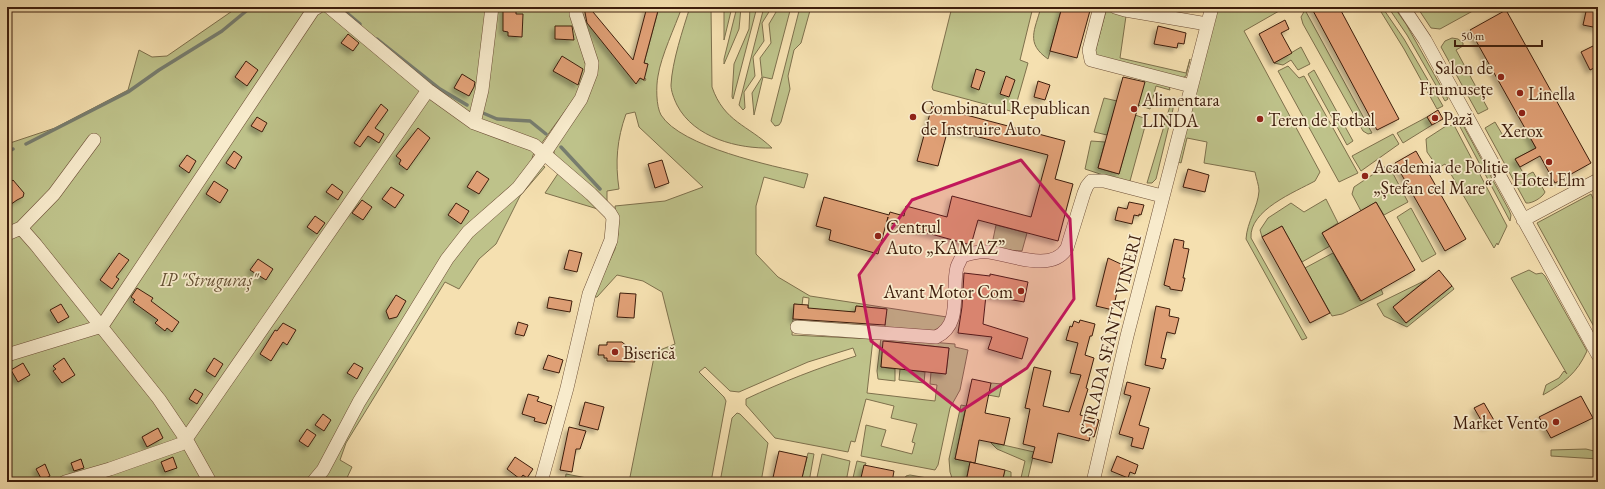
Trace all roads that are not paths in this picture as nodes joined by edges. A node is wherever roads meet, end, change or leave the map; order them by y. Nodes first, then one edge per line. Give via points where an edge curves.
1 (318, 7) edge
2 (329, 7) edge
3 (492, 7) edge
4 (576, 7) edge
5 (1100, 7) edge
6 (1115, 7) edge
7 (1212, 7) edge
8 (1403, 7) edge
9 (1207, 24) junction
10 (1191, 86) junction
11 (428, 90) junction
12 (474, 123) junction
13 (94, 140) dead end
14 (544, 154) junction
15 (1598, 180) edge
16 (1162, 196) junction
17 (1523, 220) junction
18 (20, 228) junction
19 (7, 234) edge
20 (102, 326) junction
21 (797, 327) dead end
22 (7, 355) edge
23 (1598, 355) edge
24 (186, 439) junction
25 (65, 482) edge
26 (210, 482) edge
27 (313, 482) edge
28 (541, 482) edge
29 (1094, 482) edge

1 - 20 street via 300,30
2 - 11 street
3 - 12 street via 482,90
4 - 14 street via 592,63 591,73 581,99
5 - 10 street via 1089,50 1091,60
6 - 9 street
7 - 9 street, STRADA SFÂNTA VINERI
8 - 17 street via 1425,40
9 - 10 street, STRADA SFÂNTA VINERI
10 - 16 street, STRADA SFÂNTA VINERI
11 - 12 street
11 - 24 street
12 - 14 street via 534,144
13 - 18 street via 54,194
14 - 27 street via 518,188 468,232 447,259 350,417 323,470
14 - 28 street via 610,213 613,218 613,232 589,294
15 - 17 street
16 - 21 street via 1104,181 1092,181 1084,193 1067,248 1062,256 1038,261 988,252 973,252 962,256 957,267 952,318 944,333 936,337
16 - 29 street, STRADA SFÂNTA VINERI
17 - 23 street
18 - 19 street
18 - 20 street
20 - 22 street
20 - 24 street via 159,399
24 - 25 street via 180,444 153,454
24 - 26 street

